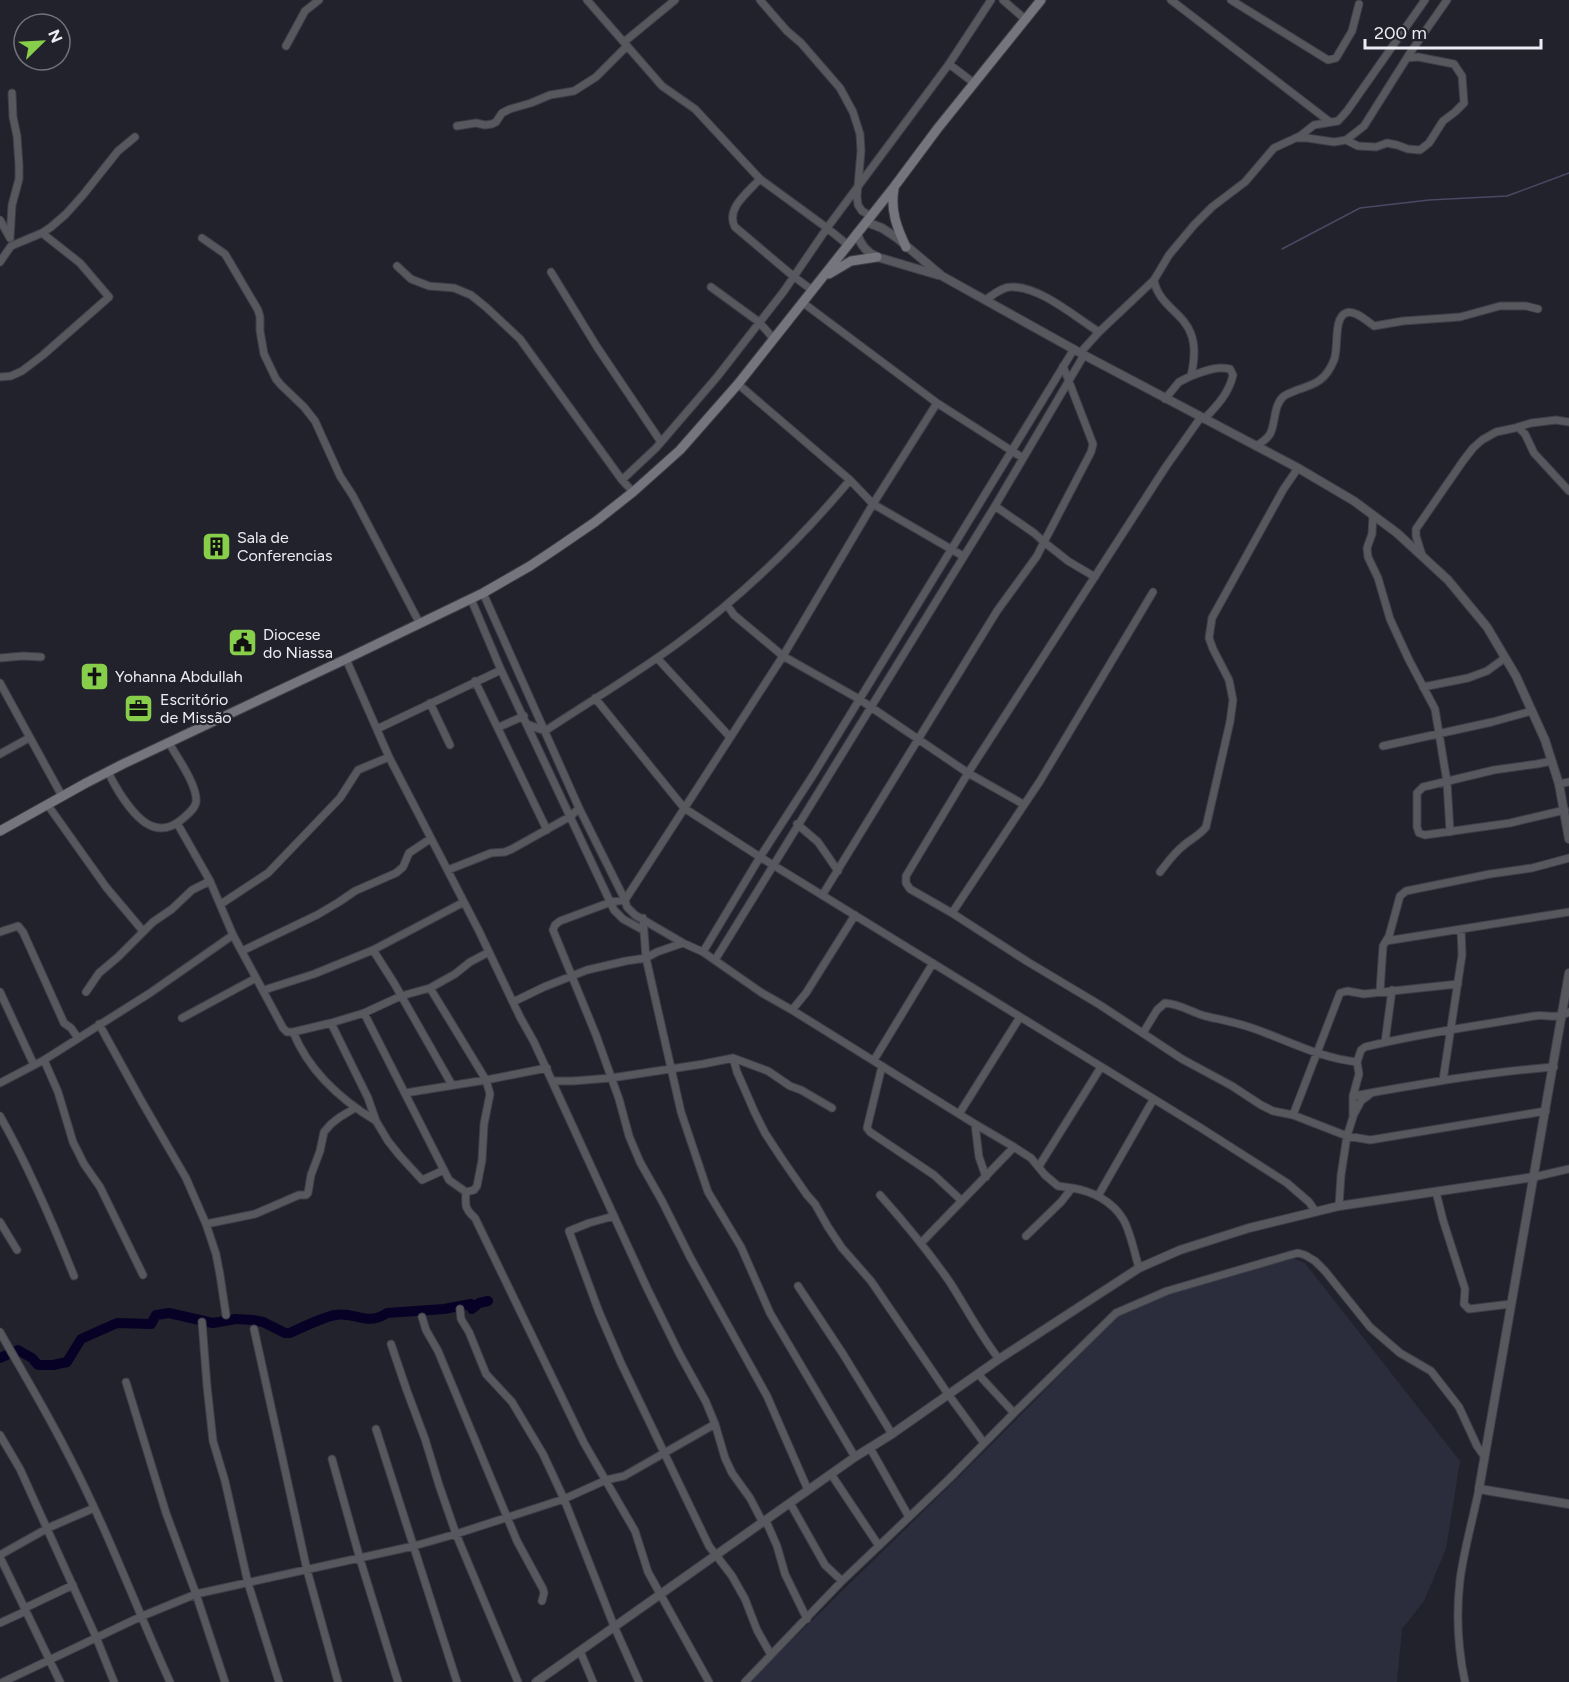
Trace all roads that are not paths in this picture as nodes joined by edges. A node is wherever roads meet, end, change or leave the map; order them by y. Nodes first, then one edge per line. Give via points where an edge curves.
1 (319, 0) edge
2 (587, 0) edge
3 (675, 0) edge
4 (760, 0) edge
5 (991, 0) edge
6 (1004, 0) edge
7 (1041, 0) edge
8 (1171, 0) edge
9 (1231, 0) edge
10 (1425, 0) edge
11 (1447, 0) edge
12 (666, 3) edge
13 (1359, 4) dead end
14 (1026, 20) junction
15 (625, 44) junction
16 (286, 46) dead end
17 (1407, 58) junction
18 (949, 64) junction
19 (974, 83) junction
20 (12, 93) dead end
21 (1330, 122) junction
22 (457, 126) dead end
23 (135, 136) dead end
24 (1295, 138) junction
25 (1346, 140) junction
26 (759, 179) junction
27 (858, 187) junction
28 (894, 187) junction
29 (868, 219) junction
30 (0, 220) edge
31 (827, 228) junction
32 (42, 233) junction
33 (857, 233) junction
34 (10, 238) junction
35 (202, 238) dead end
36 (848, 245) junction
37 (11, 246) junction
38 (906, 247) junction
39 (877, 257) junction
40 (0, 262) edge
41 (397, 266) dead end
42 (551, 272) dead end
43 (793, 276) junction
44 (942, 276) junction
45 (1154, 280) junction
46 (711, 287) dead end
47 (815, 287) junction
48 (986, 300) junction
49 (802, 302) junction
50 (1538, 309) dead end
51 (759, 322) junction
52 (1099, 332) junction
53 (773, 338) junction
54 (1079, 353) junction
55 (1064, 366) junction
56 (1191, 376) junction
57 (0, 377) edge
58 (1069, 380) junction
59 (738, 384) junction
60 (1165, 399) junction
61 (937, 403) junction
62 (1202, 418) junction
63 (1569, 422) edge
64 (1518, 428) junction
65 (661, 442) junction
66 (1256, 446) junction
67 (1011, 451) junction
68 (1023, 458) junction
69 (1298, 468) junction
70 (622, 480) junction
71 (850, 480) junction
72 (1569, 491) edge
73 (633, 492) junction
74 (873, 504) junction
75 (995, 506) junction
76 (1373, 515) junction
77 (1044, 542) junction
78 (951, 548) junction
79 (1422, 555) junction
80 (963, 556) junction
81 (1095, 577) junction
82 (1153, 592) dead end
83 (483, 593) junction
84 (471, 599) junction
85 (727, 605) junction
86 (420, 624) junction
87 (783, 656) junction
88 (41, 657) dead end
89 (0, 658) edge
90 (657, 658) junction
91 (1505, 658) junction
92 (346, 660) junction
93 (501, 670) junction
94 (476, 681) junction
95 (0, 683) edge
96 (1423, 687) junction
97 (595, 699) junction
98 (859, 699) junction
99 (430, 703) junction
100 (870, 706) junction
101 (1532, 711) junction
102 (524, 716) junction
103 (527, 724) junction
104 (499, 727) junction
105 (377, 729) junction
106 (545, 730) junction
107 (1440, 734) junction
108 (730, 737) junction
109 (29, 738) junction
110 (918, 740) junction
111 (170, 742) junction
112 (450, 745) dead end
113 (1383, 746) dead end
114 (0, 754) edge
115 (389, 757) junction
116 (1552, 760) junction
117 (108, 771) junction
118 (815, 772) junction
119 (968, 773) junction
120 (826, 777) junction
121 (1447, 782) junction
122 (1569, 782) edge
123 (1559, 784) junction
124 (62, 796) junction
125 (47, 804) junction
126 (1023, 804) junction
127 (579, 808) junction
128 (684, 808) junction
129 (1565, 810) junction
130 (571, 816) junction
131 (177, 823) junction
132 (797, 824) junction
133 (0, 830) edge
134 (547, 830) junction
135 (1450, 832) junction
136 (430, 839) junction
137 (1569, 839) edge
138 (760, 857) junction
139 (1569, 858) edge
140 (773, 864) junction
141 (448, 870) junction
142 (838, 871) junction
143 (1160, 872) dead end
144 (210, 881) junction
145 (823, 894) junction
146 (625, 900) junction
147 (464, 902) junction
148 (611, 902) junction
149 (221, 904) junction
150 (1569, 912) edge
151 (952, 913) junction
152 (855, 915) junction
153 (643, 918) junction
154 (1461, 929) junction
155 (643, 930) junction
156 (143, 931) junction
157 (0, 932) edge
158 (233, 935) junction
159 (1386, 941) junction
160 (684, 943) junction
161 (373, 950) junction
162 (242, 951) junction
163 (489, 952) junction
164 (703, 952) junction
165 (646, 958) junction
166 (715, 960) junction
167 (933, 963) junction
168 (1569, 973) edge
169 (573, 976) junction
170 (256, 978) junction
171 (1458, 984) junction
172 (430, 988) junction
173 (264, 990) junction
174 (1392, 990) junction
175 (1380, 991) junction
176 (0, 992) edge
177 (86, 992) dead end
178 (401, 996) junction
179 (513, 1002) junction
180 (792, 1010) junction
181 (364, 1013) junction
182 (1565, 1014) edge
183 (1020, 1017) junction
184 (182, 1018) dead end
185 (331, 1023) junction
186 (99, 1024) junction
187 (1450, 1030) junction
188 (292, 1032) junction
189 (1143, 1033) junction
190 (78, 1038) junction
191 (1385, 1042) junction
192 (1318, 1054) junction
193 (733, 1058) junction
194 (44, 1060) junction
195 (874, 1060) junction
196 (1357, 1062) junction
197 (34, 1065) junction
198 (882, 1066) junction
199 (1101, 1067) junction
200 (1554, 1067) junction
201 (547, 1068) junction
202 (671, 1068) junction
203 (611, 1078) junction
204 (486, 1080) junction
205 (1443, 1080) junction
206 (552, 1081) junction
207 (0, 1083) edge
208 (452, 1085) junction
209 (405, 1093) junction
210 (1371, 1093) junction
211 (1353, 1096) junction
212 (1153, 1100) junction
213 (355, 1108) junction
214 (832, 1108) dead end
215 (1546, 1110) junction
216 (959, 1114) junction
217 (1293, 1115) junction
218 (0, 1116) edge
219 (1353, 1117) junction
220 (376, 1121) junction
221 (975, 1124) junction
222 (1347, 1136) junction
223 (1014, 1147) junction
224 (1039, 1166) junction
225 (1569, 1169) edge
226 (444, 1170) junction
227 (986, 1177) junction
228 (1534, 1177) junction
229 (1072, 1188) junction
230 (466, 1192) junction
231 (1436, 1192) junction
232 (880, 1195) dead end
233 (1098, 1196) junction
234 (962, 1201) junction
235 (1339, 1206) junction
236 (1316, 1212) junction
237 (614, 1216) junction
238 (0, 1222) edge
239 (206, 1224) junction
240 (1026, 1236) dead end
241 (921, 1243) junction
242 (17, 1250) dead end
243 (1139, 1268) junction
244 (143, 1275) dead end
245 (75, 1276) dead end
246 (798, 1286) dead end
247 (1511, 1304) junction
248 (460, 1309) dead end
249 (226, 1315) dead end
250 (422, 1317) dead end
251 (202, 1322) dead end
252 (254, 1329) dead end
253 (0, 1332) edge
254 (391, 1344) dead end
255 (999, 1359) junction
256 (978, 1374) junction
257 (126, 1382) dead end
258 (948, 1394) junction
259 (1014, 1413) junction
260 (715, 1424) junction
261 (376, 1429) dead end
262 (892, 1434) junction
263 (0, 1435) edge
264 (984, 1443) junction
265 (870, 1448) junction
266 (665, 1453) junction
267 (1484, 1456) junction
268 (855, 1457) junction
269 (332, 1459) dead end
270 (831, 1474) junction
271 (606, 1480) junction
272 (1479, 1488) junction
273 (808, 1490) junction
274 (564, 1499) junction
275 (790, 1503) junction
276 (1569, 1504) edge
277 (94, 1508) junction
278 (506, 1517) junction
279 (909, 1517) junction
280 (764, 1522) junction
281 (48, 1528) junction
282 (456, 1534) junction
283 (414, 1546) junction
284 (879, 1546) junction
285 (0, 1556) edge
286 (716, 1556) junction
287 (360, 1559) junction
288 (307, 1570) junction
289 (842, 1581) junction
290 (248, 1583) junction
291 (73, 1585) junction
292 (196, 1594) junction
293 (661, 1594) junction
294 (542, 1601) dead end
295 (25, 1609) junction
296 (140, 1617) junction
297 (807, 1619) junction
298 (0, 1623) edge
299 (614, 1626) junction
300 (96, 1638) junction
301 (580, 1651) junction
302 (771, 1655) junction
303 (50, 1661) junction
304 (3, 1682) edge
305 (60, 1682) edge
306 (114, 1682) edge
307 (170, 1682) edge
308 (225, 1682) edge
309 (279, 1682) edge
310 (338, 1682) edge
311 (398, 1682) edge
312 (457, 1682) edge
313 (518, 1682) edge
314 (536, 1682) edge
315 (592, 1682) edge
316 (639, 1682) edge
317 (709, 1682) edge
318 (745, 1682) edge
319 (1466, 1682) edge

1 - 16 street via 305,11
2 - 15 street
3 - 12 street
4 - 27 street via 835,81 849,104 860,134
5 - 18 street
6 - 14 street
7 - 14 main road
8 - 21 street
9 - 13 street via 1328,60 1336,58 1352,31
10 - 21 street via 1347,111 1338,121
11 - 17 street
12 - 15 street
14 - 19 main road
15 - 22 street via 596,77 574,92 550,95 510,109 492,124
15 - 26 street via 662,86 695,109
17 - 25 street via 1364,126
17 - 25 street via 1454,64 1462,76 1464,103 1443,121 1420,150 1387,143 1358,146
18 - 19 street
18 - 27 street
19 - 28 main road
20 - 34 street via 19,179
21 - 24 street via 1314,125
23 - 32 street via 66,214
24 - 25 street
24 - 45 street via 1274,148 1245,182 1194,225
26 - 31 street
26 - 43 street via 733,210 732,221
27 - 29 street via 858,205
27 - 31 street
28 - 29 main road
28 - 38 main road via 893,209
29 - 33 main road
29 - 38 street
30 - 34 street
31 - 36 street
31 - 43 street
32 - 37 street
32 - 57 street via 80,263 109,297 22,371
33 - 36 main road
33 - 39 street via 869,254
34 - 37 street
35 - 86 street via 225,254 258,310 264,354 276,379 315,421 340,476
36 - 47 main road
37 - 40 street
38 - 44 street
39 - 44 street
39 - 47 main road via 851,261
41 - 70 street via 411,279 471,295 520,339
42 - 65 street
43 - 47 street
43 - 51 street
44 - 48 street
45 - 52 street
45 - 56 street via 1156,290 1192,334
46 - 51 street
47 - 49 main road
48 - 52 street via 1009,287 1025,290 1041,295
48 - 54 street
49 - 53 main road
49 - 61 street
50 - 66 street via 1500,306 1460,316 1374,326 1346,312 1338,322 1336,357 1330,370 1318,383 1284,396 1271,432
51 - 53 street
51 - 65 street
52 - 54 street
53 - 59 main road
54 - 55 street
54 - 58 street
54 - 60 street
55 - 58 street
55 - 67 street
56 - 60 street via 1179,382
56 - 62 street via 1220,367 1230,369 1233,375 1225,395
58 - 68 street
58 - 77 street via 1093,444
59 - 71 street
59 - 73 main road via 680,450
60 - 62 street
61 - 67 street
61 - 74 street
62 - 66 street
62 - 81 street
63 - 64 street via 1556,420
64 - 72 street via 1534,453
64 - 79 street via 1496,432 1482,440 1462,461 1416,529
65 - 70 street
66 - 69 street
67 - 68 street
67 - 78 street
68 - 75 street
69 - 76 street
69 - 143 street via 1212,618 1209,638 1232,691 1230,722 1206,827 1171,857
70 - 73 street
71 - 74 street
71 - 85 street via 813,524
73 - 83 main road via 557,549
74 - 78 street
74 - 87 street
75 - 77 street
75 - 80 street
76 - 79 street
76 - 96 street via 1366,548 1368,557 1390,619
77 - 81 street
77 - 110 street
78 - 80 street
78 - 98 street
79 - 91 street via 1487,627
80 - 100 street
81 - 119 street
82 - 126 street
83 - 84 main road
83 - 106 street
84 - 86 main road
84 - 93 street
85 - 87 street
85 - 90 street
86 - 92 main road
87 - 98 street
87 - 108 street
88 - 89 street
90 - 97 street
90 - 108 street
91 - 96 street via 1468,678
91 - 101 street
92 - 105 street
92 - 111 main road
93 - 94 street
93 - 102 street
94 - 99 street
94 - 104 street
95 - 109 street
96 - 107 street via 1435,710
97 - 106 street
97 - 128 street
98 - 100 street
98 - 118 street
99 - 105 street
99 - 112 street
100 - 110 street
100 - 120 street
101 - 107 street
101 - 116 street
102 - 103 street
102 - 104 street
103 - 106 street
103 - 130 street
104 - 134 street
105 - 115 street
106 - 127 street
107 - 113 street
107 - 121 street
108 - 128 street
109 - 114 street
109 - 124 street
110 - 119 street
110 - 142 street
111 - 117 main road
111 - 131 street via 196,804
115 - 136 street
115 - 149 street via 358,770 340,798 268,873
116 - 121 street
116 - 123 street
117 - 124 main road
117 - 131 street via 132,811 144,822 165,828
118 - 120 street
118 - 138 street
119 - 126 street
119 - 151 street via 906,876 910,888
120 - 132 street
121 - 135 street
121 - 135 street via 1419,790 1417,827 1425,836
122 - 123 street
123 - 129 street
124 - 125 main road
125 - 133 main road
125 - 156 street
126 - 151 street
127 - 130 street
127 - 146 street
128 - 138 street
128 - 146 street
129 - 135 street
129 - 137 street
130 - 134 street
130 - 148 street
131 - 144 street
132 - 140 street
132 - 142 street via 818,842
134 - 141 street via 505,852 491,853
136 - 141 street
136 - 162 street via 409,853 396,873
138 - 140 street
138 - 164 street
139 - 159 street via 1406,891 1400,896
140 - 145 street
140 - 166 street
141 - 147 street
142 - 145 street
144 - 149 street
144 - 156 street via 192,890
145 - 152 street
146 - 148 street
146 - 153 street via 627,907
147 - 161 street
147 - 163 street
148 - 155 street via 623,919
148 - 169 street via 555,925 553,930
149 - 158 street
150 - 154 street
151 - 189 street
152 - 167 street
152 - 180 street
153 - 155 street
153 - 160 street
154 - 159 street
154 - 171 street
155 - 165 street
156 - 177 street via 99,973
157 - 190 street via 18,926 23,932 64,1023
158 - 162 street
158 - 186 street
159 - 175 street
160 - 164 street
160 - 165 street
161 - 173 street
161 - 178 street
162 - 170 street
163 - 172 street
163 - 179 street
164 - 166 street
165 - 169 street
165 - 202 street
166 - 180 street
167 - 183 street
167 - 195 street
168 - 182 street
169 - 179 street
169 - 203 street
170 - 173 street
170 - 184 street
171 - 174 street
171 - 187 street
172 - 178 street
172 - 204 street
173 - 188 street via 283,1028
174 - 175 street
174 - 191 street
175 - 192 street via 1340,993
176 - 197 street
178 - 181 street
178 - 208 street
179 - 201 street
180 - 195 street
181 - 185 street
181 - 209 street
182 - 187 street
182 - 200 street
183 - 199 street
183 - 216 street
185 - 188 street
185 - 220 street
186 - 190 street
186 - 239 street via 178,1163
187 - 191 street
187 - 205 street
188 - 213 street via 309,1062
189 - 192 street via 1165,1003 1175,1004 1254,1028
189 - 217 street via 1261,1105
190 - 194 street
191 - 196 street via 1365,1047
192 - 196 street
192 - 217 street
193 - 202 street
193 - 214 street via 768,1071
193 - 258 street via 755,1113 777,1150
194 - 197 street
194 - 244 street via 73,1142
195 - 198 street
196 - 211 street via 1359,1074
197 - 207 street
198 - 216 street
198 - 234 street via 867,1128 934,1175
199 - 212 street
199 - 224 street
200 - 205 street
200 - 215 street
201 - 204 street
201 - 206 street
202 - 203 street
202 - 268 street via 708,1192 741,1247 770,1313
203 - 206 street
203 - 273 street via 640,1162 767,1396
204 - 208 street
204 - 230 street via 490,1094 482,1160 477,1186
205 - 210 street
206 - 237 street
208 - 209 street
209 - 226 street
210 - 211 street
210 - 219 street via 1361,1101
211 - 219 street
212 - 233 street
212 - 236 street via 1287,1183
213 - 220 street
213 - 239 street via 324,1132 308,1193 255,1214
215 - 222 street via 1370,1140
215 - 228 street
216 - 221 street
217 - 222 street
218 - 245 street
219 - 222 street
220 - 226 street via 422,1180
221 - 223 street
221 - 227 street
222 - 235 street
223 - 224 street
223 - 227 street
224 - 229 street via 1058,1186
225 - 228 street
226 - 230 street via 449,1180
227 - 234 street
228 - 231 street
228 - 247 street
229 - 233 street
229 - 240 street
230 - 271 street via 466,1210 475,1218 584,1443
231 - 235 street
231 - 247 street via 1465,1289 1464,1304 1468,1309
232 - 241 street
233 - 243 street via 1124,1220
234 - 241 street
235 - 236 street
236 - 243 street via 1249,1227
237 - 260 street
237 - 266 street via 569,1231 621,1363
238 - 242 street
239 - 249 street
241 - 255 street
243 - 255 street
246 - 262 street
247 - 267 street
248 - 274 street via 486,1374 512,1402
250 - 278 street
251 - 290 street via 213,1441
252 - 288 street
253 - 277 street
254 - 282 street
255 - 256 street
256 - 258 street
256 - 259 street
257 - 292 street via 166,1513
258 - 262 street
258 - 264 street
259 - 264 street
259 - 267 street via 1116,1313 1167,1291 1298,1253 1325,1271 1370,1327 1388,1343 1431,1371 1459,1407
260 - 266 street
260 - 280 street via 732,1473
261 - 283 street
262 - 265 street
263 - 281 street
264 - 279 street
265 - 268 street
265 - 279 street
266 - 271 street via 624,1476
266 - 286 street
267 - 272 street
268 - 270 street
269 - 287 street
270 - 273 street
270 - 284 street
271 - 274 street
271 - 293 street via 635,1531 648,1572
272 - 276 street
272 - 319 street via 1460,1580 1458,1633
273 - 275 street
274 - 278 street
274 - 299 street
275 - 280 street
275 - 289 street via 825,1565
277 - 281 street
277 - 296 street
278 - 282 street
278 - 294 street via 543,1589
279 - 284 street
280 - 286 street
280 - 297 street
281 - 285 street
281 - 291 street
282 - 283 street
282 - 313 street
283 - 287 street
283 - 312 street
284 - 289 street
285 - 295 street
286 - 293 street
286 - 302 street via 745,1599
287 - 288 street
287 - 311 street
288 - 290 street
288 - 310 street
289 - 297 street
290 - 292 street
290 - 309 street
291 - 295 street
291 - 300 street
292 - 296 street
292 - 308 street
293 - 299 street
293 - 317 street
295 - 298 street
295 - 303 street
296 - 300 street
296 - 307 street
297 - 302 street
299 - 301 street
299 - 316 street
300 - 303 street
300 - 306 street
301 - 314 street
301 - 315 street
302 - 318 street
303 - 304 street
303 - 305 street

